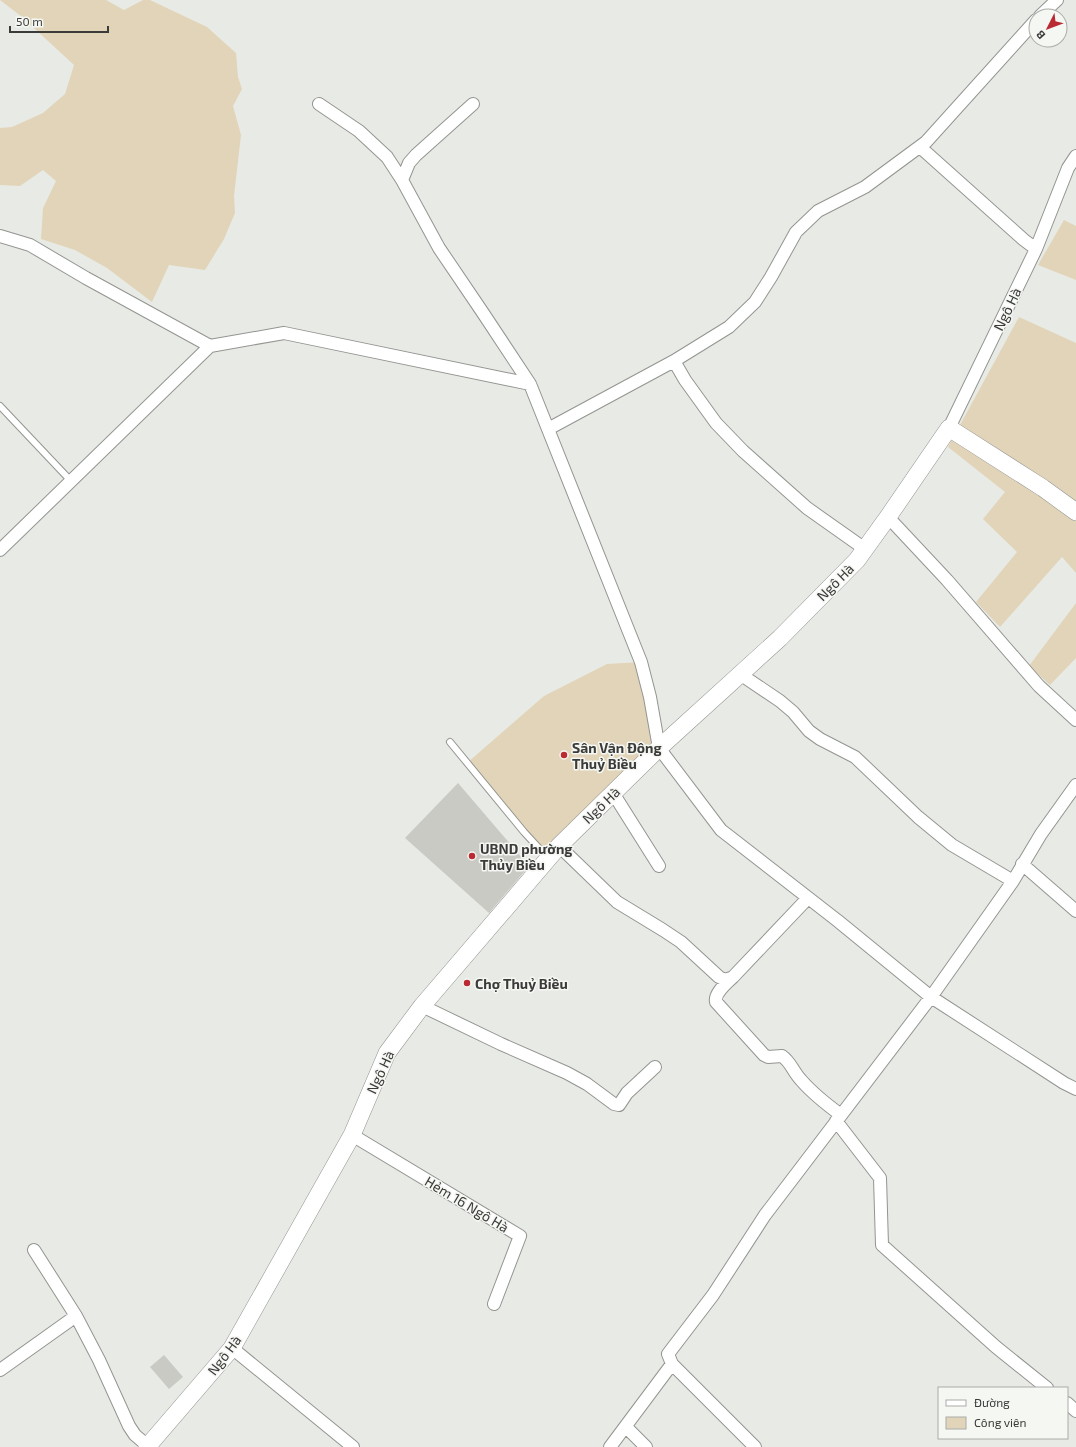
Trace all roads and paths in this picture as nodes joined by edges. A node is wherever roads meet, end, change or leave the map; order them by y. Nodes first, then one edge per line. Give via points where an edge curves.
1 (1057, 0) edge
2 (1048, 8) edge
3 (1028, 29) edge
4 (319, 104) dead end
5 (473, 104) dead end
6 (920, 147) junction
7 (1076, 156) edge
8 (1072, 170) edge
9 (402, 180) junction
10 (0, 236) edge
11 (1036, 249) junction
12 (210, 346) junction
13 (674, 361) junction
14 (530, 384) junction
15 (0, 406) edge
16 (949, 428) junction
17 (548, 429) junction
18 (71, 481) junction
19 (1076, 512) edge
20 (888, 517) junction
21 (865, 549) junction
22 (0, 550) edge
23 (740, 674) junction
24 (1076, 720) edge
25 (450, 742) dead end
26 (659, 748) junction
27 (1076, 785) edge
28 (613, 793) junction
29 (559, 846) junction
30 (548, 859) junction
31 (1022, 864) junction
32 (659, 866) dead end
33 (1013, 881) junction
34 (808, 898) junction
35 (1076, 911) edge
36 (733, 977) junction
37 (931, 997) junction
38 (422, 1006) junction
39 (655, 1067) dead end
40 (1076, 1089) edge
41 (838, 1118) junction
42 (352, 1135) junction
43 (34, 1250) dead end
44 (494, 1304) dead end
45 (76, 1316) junction
46 (232, 1348) junction
47 (672, 1364) junction
48 (0, 1370) edge
49 (1046, 1387) edge
50 (1068, 1404) edge
51 (1076, 1410) edge
52 (626, 1427) junction
53 (147, 1447) edge
54 (353, 1447) edge
55 (610, 1447) edge
56 (646, 1447) edge
57 (755, 1447) edge

1 - 2 street
3 - 6 street
4 - 9 street via 346,121 372,143 387,157
5 - 9 street via 416,155 409,163
6 - 11 street
6 - 13 street via 865,187 818,211 796,232 755,302 729,327
7 - 8 street, Ngô Hà
8 - 11 street, Ngô Hà
9 - 14 street via 439,248
10 - 12 street via 30,245
11 - 16 street, Ngô Hà
12 - 14 street via 284,333
12 - 18 street
13 - 17 street
13 - 21 street via 716,423 743,451 807,508
14 - 17 street
15 - 18 lane
16 - 19 street
16 - 20 street, Ngô Hà
17 - 26 street via 641,662
18 - 22 street
20 - 21 street, Ngô Hà
20 - 24 street via 947,580 1039,686
21 - 23 street, Ngô Hà via 780,638
23 - 26 street, Ngô Hà
23 - 33 street via 780,701 820,739 855,757 918,817 952,845
25 - 30 lane
26 - 28 street, Ngô Hà
26 - 34 street via 721,830
27 - 31 street
28 - 29 street, Ngô Hà
28 - 32 street
29 - 30 street, Ngô Hà
29 - 36 street via 617,902 681,942 719,977 725,980
30 - 38 street, Ngô Hà
31 - 33 street
31 - 35 street
33 - 37 street
34 - 36 street
34 - 37 street
36 - 41 street via 718,994 716,1002 764,1055 782,1056 787,1059 799,1078
37 - 40 street
37 - 41 street
38 - 39 street via 567,1073 614,1104 622,1102
38 - 42 street, Ngô Hà via 387,1053
41 - 47 street via 765,1215 713,1295 668,1354
41 - 49 street via 880,1178 882,1244 996,1347
42 - 44 street, Hẻm 16 Ngô Hà via 520,1236
42 - 46 street, Ngô Hà
43 - 45 street
45 - 48 street
45 - 53 street via 129,1426
46 - 53 street, Ngô Hà
46 - 54 street
47 - 52 street
47 - 57 street
50 - 51 street
52 - 55 street
52 - 56 street

